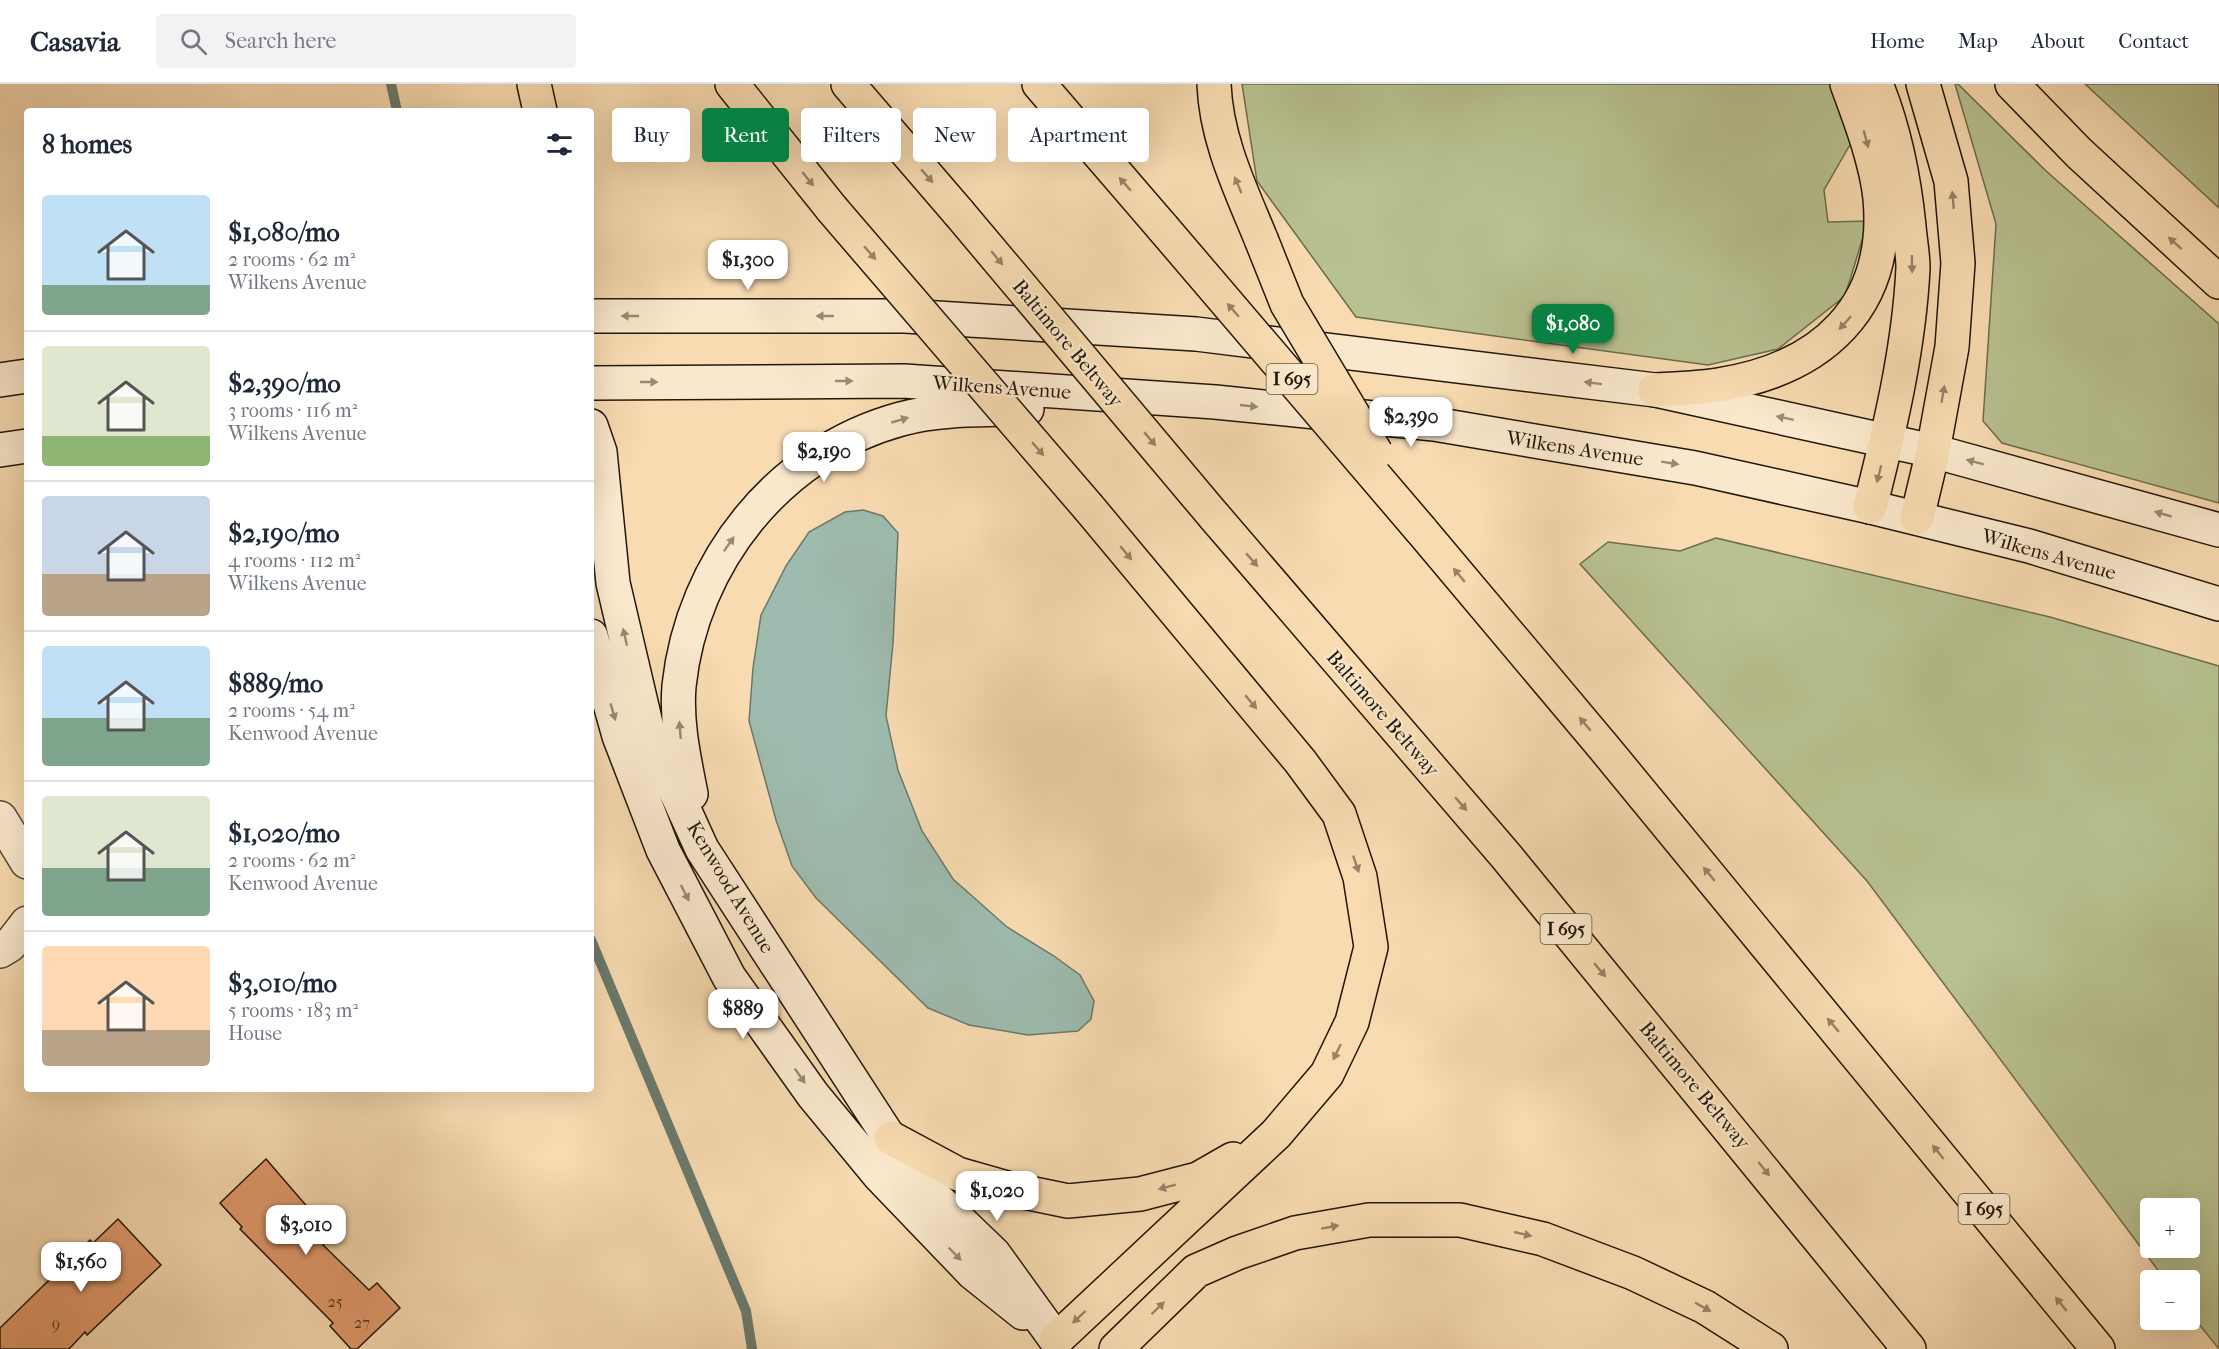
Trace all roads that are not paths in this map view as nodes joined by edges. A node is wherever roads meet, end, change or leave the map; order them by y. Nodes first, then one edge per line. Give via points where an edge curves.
1 (534, 84) edge
2 (732, 84) edge
3 (848, 84) edge
4 (1039, 84) edge
5 (1214, 84) edge
6 (1847, 84) edge
7 (1876, 84) edge
8 (1923, 84) edge
9 (2012, 84) edge
10 (539, 108) edge
11 (2219, 282) edge
12 (594, 316) edge
13 (24, 376) edge
14 (0, 380) edge
15 (594, 383) edge
16 (1654, 390) junction
17 (1215, 402) junction
18 (594, 435) edge
19 (1887, 440) junction
20 (24, 446) edge
21 (0, 450) edge
22 (1933, 451) junction
23 (1870, 507) junction
24 (1917, 518) junction
25 (1421, 530) junction
26 (2219, 530) edge
27 (2219, 604) edge
28 (594, 647) edge
29 (0, 818) edge
30 (702, 849) junction
31 (24, 857) edge
32 (24, 927) edge
33 (0, 951) edge
34 (1276, 1134) junction
35 (891, 1137) junction
36 (1060, 1344) edge
37 (1116, 1349) edge
38 (1771, 1349) edge
39 (1909, 1349) edge
40 (2098, 1349) edge

1 - 10 highway
2 -> 34 highway, bridge via 832,209 1300,761 1339,814 1360,877 1371,947 1352,1022 1327,1074
3 -> 39 highway, Baltimore Beltway / I 695, bridge via 1513,865
25 -> 4 highway, I 695, bridge
25 -> 5 highway, bridge via 1287,304 1228,161 1215,112
6 -> 16 highway via 1864,131 1880,196 1881,234 1867,294 1829,340 1769,372 1719,385
7 -> 19 highway via 1890,117 1905,191 1913,265 1907,337
22 -> 8 highway via 1952,347 1959,263 1951,181
11 -> 9 highway via 2079,153
16 -> 12 main road via 1196,334 904,316
13 - 14 main road
15 -> 17 main road, Wilkens Avenue via 904,381
19 -> 16 main road
17 -> 23 main road, Wilkens Avenue via 1445,426 1695,468
30 -> 17 main road via 679,730 679,686 687,645 703,594 726,548 761,504 804,465 845,440 900,419 935,412
30 -> 18 main road, Kenwood Avenue via 647,728 613,583 600,452
19 - 22 main road
19 -> 23 highway
20 - 21 main road
22 - 24 highway
26 -> 22 main road
23 - 24 main road, Wilkens Avenue
24 - 27 main road, Wilkens Avenue via 2029,546
40 -> 25 highway, I 695 via 1622,768
28 -> 36 main road, Kenwood Avenue via 619,736 663,850 729,977 813,1095 879,1175 973,1273
29 - 31 main road
30 - 35 main road, Kenwood Avenue
32 - 33 main road
34 -> 35 highway via 1198,1179 1140,1194 1068,1201 958,1174
34 -> 36 highway
35 - 36 main road, Kenwood Avenue via 916,1179 994,1254
37 -> 38 highway via 1196,1270 1296,1233 1369,1220 1460,1220 1544,1239 1634,1273 1694,1302

